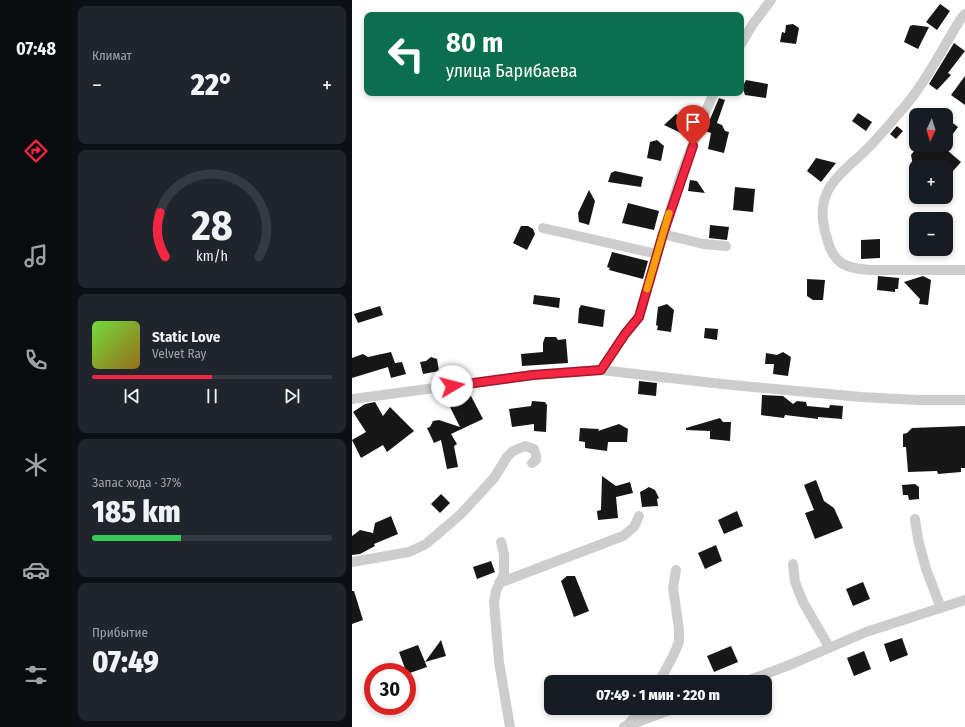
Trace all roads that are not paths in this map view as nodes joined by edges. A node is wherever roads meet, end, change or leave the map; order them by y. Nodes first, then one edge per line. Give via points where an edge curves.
1 (771, 0) edge
2 (965, 14) edge
3 (744, 39) edge
4 (713, 96) edge
5 (542, 228) dead end
6 (663, 234) junction
7 (726, 246) dead end
8 (657, 254) junction
9 (965, 270) edge
10 (601, 370) junction
11 (352, 399) edge
12 (965, 400) edge
13 (532, 463) dead end
14 (639, 516) dead end
15 (915, 519) dead end
16 (501, 542) dead end
17 (352, 562) edge
18 (793, 564) dead end
19 (676, 570) dead end
20 (499, 583) junction
21 (965, 600) edge
22 (941, 608) junction
23 (829, 647) junction
24 (663, 675) edge
25 (763, 675) edge
26 (636, 715) edge
27 (656, 715) edge
28 (626, 726) edge
29 (510, 727) edge

1 - 3 street
2 - 9 street via 921,86 831,187 824,201 824,231 835,259 844,265 869,270
4 - 6 street via 682,175
5 - 8 street
6 - 7 street via 703,244
6 - 8 street
8 - 10 street via 639,317
10 - 11 street via 533,375
10 - 12 street via 861,397
13 - 17 street via 536,460 534,449 529,446 519,447 507,456 494,478 460,514 426,544 408,552
14 - 20 street via 634,527 623,536
15 - 22 street via 926,569
16 - 20 street via 504,574
18 - 23 street via 795,582 803,602
19 - 24 street via 673,588 679,642
20 - 29 street via 494,602 496,638 502,691
21 - 22 street
22 - 23 street
23 - 25 street
26 - 28 street
27 - 28 street

